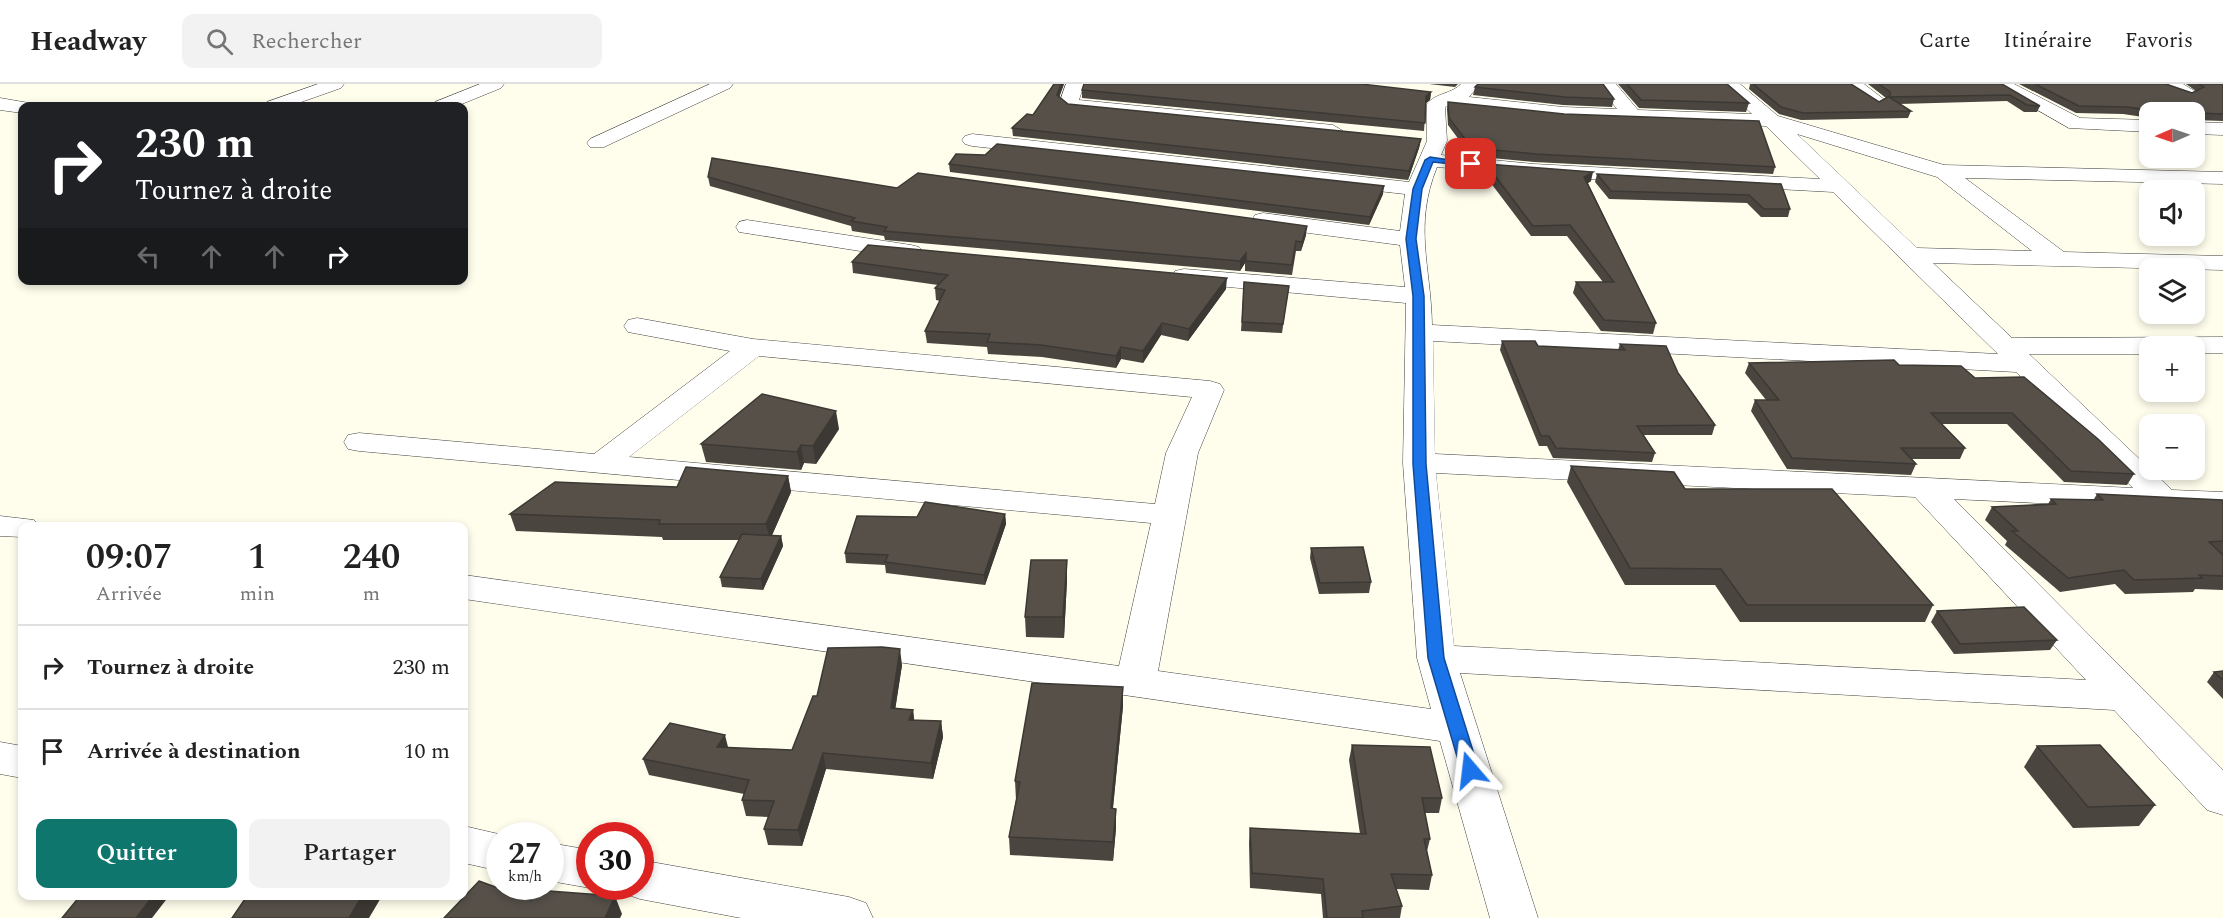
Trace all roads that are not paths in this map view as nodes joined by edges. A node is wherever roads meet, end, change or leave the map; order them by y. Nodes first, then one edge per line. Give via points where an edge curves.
1 (335, 84) edge
2 (495, 84) edge
3 (724, 84) edge
4 (1075, 84) edge
5 (1606, 84) edge
6 (1730, 84) edge
7 (1852, 84) edge
8 (2001, 84) edge
9 (2168, 84) edge
10 (1451, 93) edge
11 (2189, 93) edge
12 (1877, 101) edge
13 (285, 102) edge
14 (452, 102) edge
15 (0, 104) edge
16 (18, 106) edge
17 (1633, 116) junction
18 (1771, 120) junction
19 (2115, 125) junction
20 (2139, 126) edge
21 (2205, 128) edge
22 (2223, 129) edge
23 (1354, 133) edge
24 (2139, 139) edge
25 (972, 140) dead end
26 (597, 143) dead end
27 (1427, 146) junction
28 (2190, 168) edge
29 (1942, 171) junction
30 (1853, 175) junction
31 (2217, 182) edge
32 (1417, 189) junction
33 (1236, 217) edge
34 (747, 227) dead end
35 (1411, 239) junction
36 (936, 254) edge
37 (1910, 255) junction
38 (2058, 259) junction
39 (2223, 263) edge
40 (1160, 273) edge
41 (1419, 296) junction
42 (637, 326) dead end
43 (1419, 332) junction
44 (2223, 345) edge
45 (753, 347) junction
46 (2014, 355) junction
47 (359, 442) dead end
48 (600, 464) junction
49 (1419, 464) junction
50 (1924, 487) junction
51 (2163, 499) junction
52 (2223, 502) edge
53 (1170, 515) junction
54 (0, 526) edge
55 (18, 527) edge
56 (468, 588) edge
57 (1436, 658) junction
58 (1136, 681) junction
59 (2125, 696) junction
60 (1457, 728) junction
61 (0, 758) edge
62 (18, 761) edge
63 (2223, 798) edge
64 (468, 846) edge
65 (486, 849) edge
66 (654, 882) edge
67 (849, 918) edge
68 (1514, 918) edge

1 - 13 street
2 - 14 street
3 - 26 street
4 - 23 street via 1068,104
5 - 17 street
6 - 18 street
7 - 12 street
8 - 19 street via 2076,124
9 - 11 street
10 - 17 street via 1563,113
10 - 27 street via 1436,104
15 - 16 street
17 - 18 street
18 - 29 street
18 - 30 street via 1821,168
19 - 20 street
19 - 24 street
21 - 22 street
25 - 32 street
27 - 30 street via 1534,170
27 - 32 street
28 - 31 street
29 - 30 street
29 - 31 street
29 - 38 street
30 - 37 street
32 - 35 street
33 - 35 street
34 - 36 street
35 - 41 street
37 - 38 street
37 - 46 street
38 - 39 street
40 - 41 street
41 - 43 street
42 - 45 street
43 - 46 street
43 - 49 street
44 - 46 street
45 - 48 street
45 - 53 street via 1210,390 1182,453
46 - 51 street
47 - 48 street
48 - 53 street
49 - 50 street
49 - 57 street
50 - 51 street
50 - 59 street
51 - 52 street
53 - 58 street
54 - 55 street
56 - 58 street
57 - 59 street
57 - 60 street
58 - 60 street
59 - 63 street
60 - 68 street
61 - 62 street
64 - 65 street
66 - 67 street

